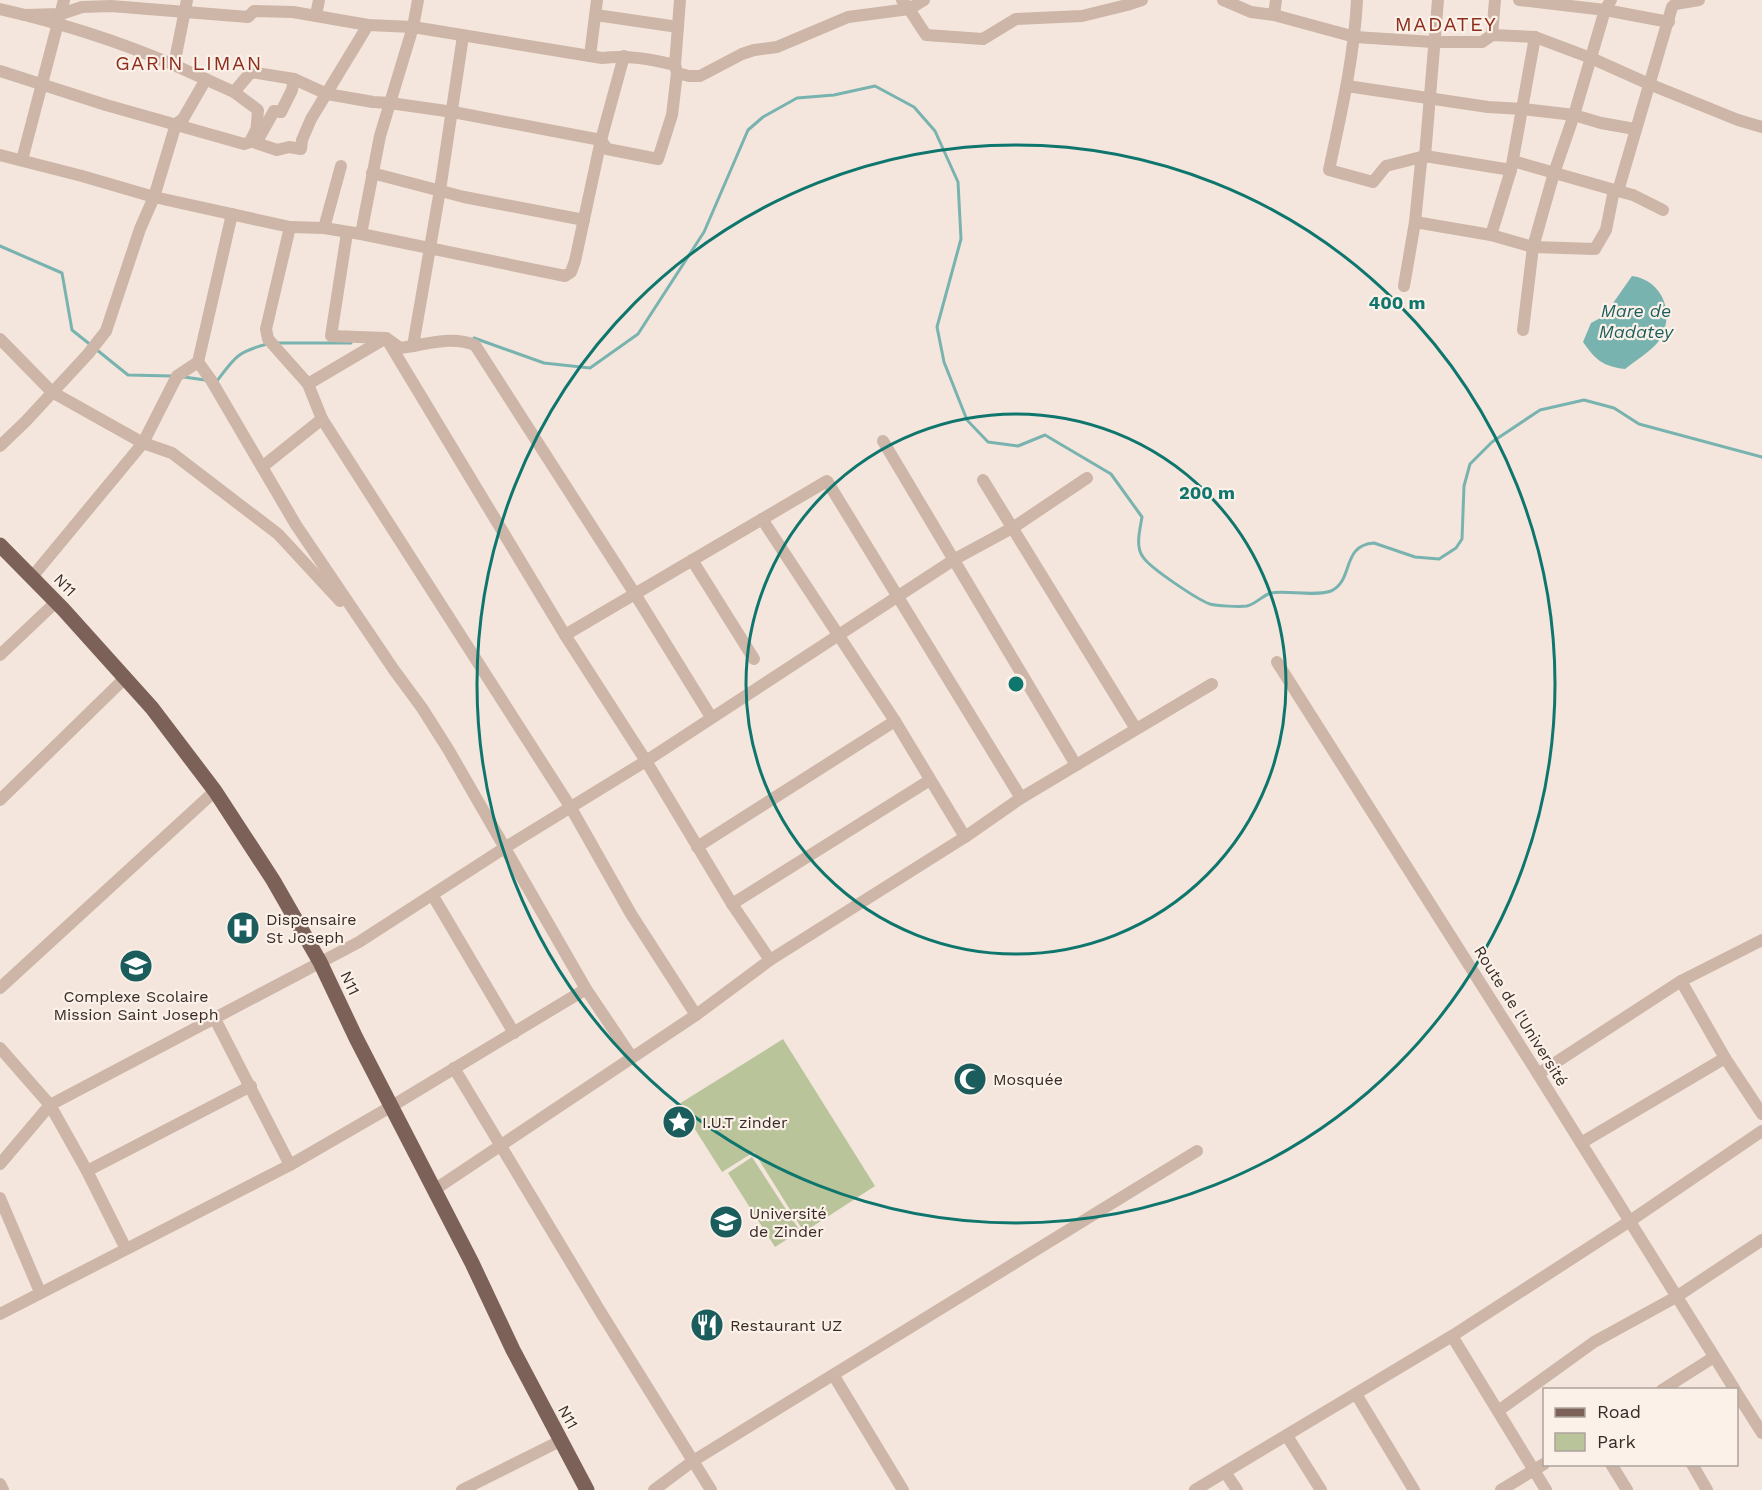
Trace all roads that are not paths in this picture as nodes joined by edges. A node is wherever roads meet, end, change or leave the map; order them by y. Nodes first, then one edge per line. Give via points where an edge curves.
1 (64, 0) edge
2 (187, 0) edge
3 (319, 0) edge
4 (418, 0) edge
5 (597, 0) edge
6 (680, 0) edge
7 (924, 0) edge
8 (1142, 0) edge
9 (1223, 0) edge
10 (1276, 0) edge
11 (1357, 0) edge
12 (1438, 0) edge
13 (1496, 0) edge
14 (1519, 0) edge
15 (1699, 0) edge
16 (1549, 2) edge
17 (906, 5) edge
18 (1608, 5) edge
19 (255, 6) edge
20 (0, 9) edge
21 (186, 13) junction
22 (316, 15) junction
23 (596, 15) junction
24 (1274, 15) junction
25 (60, 18) junction
26 (1669, 22) junction
27 (368, 26) junction
28 (413, 27) junction
29 (678, 27) junction
30 (1492, 35) junction
31 (463, 36) junction
32 (1355, 37) junction
33 (1535, 37) junction
34 (1433, 42) junction
35 (590, 56) junction
36 (624, 56) junction
37 (1591, 58) junction
38 (174, 65) junction
39 (676, 69) junction
40 (0, 71) edge
41 (206, 79) junction
42 (294, 79) junction
43 (42, 83) junction
44 (1648, 84) junction
45 (1347, 86) junction
46 (234, 92) junction
47 (327, 94) junction
48 (1431, 98) junction
49 (390, 103) junction
50 (1523, 109) junction
51 (453, 112) junction
52 (1574, 115) junction
53 (176, 124) junction
54 (1762, 127) edge
55 (256, 129) junction
56 (1635, 129) junction
57 (602, 140) junction
58 (256, 143) junction
59 (0, 154) edge
60 (1425, 156) junction
61 (22, 160) junction
62 (341, 166) dead end
63 (1512, 166) junction
64 (372, 173) junction
65 (1554, 173) junction
66 (440, 190) junction
67 (1616, 191) junction
68 (154, 197) junction
69 (1663, 210) dead end
70 (232, 214) junction
71 (584, 220) junction
72 (1415, 222) junction
73 (290, 227) junction
74 (324, 228) junction
75 (347, 233) junction
76 (361, 234) junction
77 (1491, 235) junction
78 (1533, 247) junction
79 (429, 249) junction
80 (1404, 286) dead end
81 (1523, 330) dead end
82 (386, 338) junction
83 (0, 339) edge
84 (413, 346) junction
85 (198, 362) junction
86 (308, 384) junction
87 (52, 392) junction
88 (322, 419) junction
89 (883, 441) dead end
90 (143, 443) junction
91 (0, 446) edge
92 (262, 467) junction
93 (1087, 478) dead end
94 (983, 480) dead end
95 (762, 519) junction
96 (1014, 527) junction
97 (0, 545) edge
98 (955, 559) junction
99 (692, 560) junction
100 (32, 577) junction
101 (635, 594) junction
102 (898, 596) junction
103 (56, 602) junction
104 (368, 632) junction
105 (565, 635) junction
106 (840, 636) junction
107 (0, 655) edge
108 (754, 659) dead end
109 (1277, 662) dead end
110 (125, 678) junction
111 (1212, 684) dead end
112 (711, 717) junction
113 (895, 720) junction
114 (1136, 729) junction
115 (646, 761) junction
116 (1076, 765) junction
117 (930, 780) junction
118 (215, 791) junction
119 (1021, 798) junction
120 (0, 800) edge
121 (571, 808) junction
122 (965, 837) junction
123 (506, 847) junction
124 (697, 847) junction
125 (433, 897) junction
126 (732, 904) junction
127 (1761, 943) edge
128 (770, 960) junction
129 (320, 962) junction
130 (1681, 981) junction
131 (0, 988) edge
132 (586, 989) junction
133 (696, 1015) junction
134 (215, 1019) junction
135 (514, 1033) junction
136 (0, 1048) edge
137 (631, 1056) junction
138 (1725, 1058) junction
139 (454, 1068) junction
140 (1538, 1074) junction
141 (251, 1086) junction
142 (50, 1105) junction
143 (392, 1106) junction
144 (1762, 1114) edge
145 (1762, 1131) edge
146 (1581, 1143) junction
147 (501, 1146) junction
148 (1197, 1151) dead end
149 (0, 1164) edge
150 (290, 1165) junction
151 (87, 1171) junction
152 (434, 1190) junction
153 (0, 1198) edge
154 (4, 1215) edge
155 (1630, 1221) junction
156 (1762, 1240) edge
157 (126, 1249) junction
158 (40, 1292) junction
159 (1676, 1297) junction
160 (0, 1314) edge
161 (1452, 1336) junction
162 (1714, 1357) junction
163 (834, 1376) junction
164 (1664, 1388) edge
165 (1734, 1388) edge
166 (1738, 1393) edge
167 (1356, 1394) junction
168 (1498, 1411) junction
169 (1758, 1417) edge
170 (1762, 1433) edge
171 (1287, 1436) junction
172 (560, 1441) junction
173 (693, 1461) junction
174 (1612, 1466) edge
175 (1693, 1466) edge
176 (1539, 1467) edge
177 (1225, 1472) junction
178 (0, 1484) edge
179 (3, 1490) edge
180 (462, 1490) edge
181 (587, 1490) edge
182 (654, 1490) edge
183 (711, 1490) edge
184 (903, 1490) edge
185 (1196, 1490) edge
186 (1237, 1490) edge
187 (1321, 1490) edge
188 (1414, 1490) edge
189 (1501, 1490) edge
190 (1546, 1490) edge
191 (1627, 1490) edge
192 (1707, 1490) edge

1 - 25 street
2 - 21 street
3 - 22 street
4 - 28 street
5 - 23 street
6 - 29 street
7 - 17 street
8 - 17 street via 1082,15 1016,19 983,39 927,35
9 - 24 street via 1251,12
10 - 24 street
11 - 32 street
12 - 34 street
13 - 30 street
14 - 16 street
15 - 26 street via 1675,4
16 - 18 street
17 - 39 street via 848,17 777,47 742,54 700,76 689,76
18 - 26 street
18 - 37 street
19 - 21 street via 248,17
19 - 22 street
20 - 25 street
21 - 25 street via 82,7
21 - 38 street
22 - 27 street
23 - 29 street
23 - 35 street
24 - 32 street
25 - 38 street
25 - 43 street
26 - 44 street
27 - 28 street
27 - 47 street
28 - 31 street
28 - 49 street
29 - 39 street
30 - 33 street
30 - 34 street via 1482,42
31 - 35 street
31 - 51 street
32 - 34 street
32 - 45 street
33 - 37 street
33 - 50 street
34 - 48 street
35 - 36 street
36 - 39 street
36 - 57 street
37 - 44 street
37 - 52 street
38 - 41 street
39 - 57 street via 672,115 658,159 606,149
40 - 43 street
41 - 46 street
41 - 53 street via 183,119
42 - 46 street via 251,72
42 - 47 street
42 - 58 street via 281,112 274,111
43 - 53 street
43 - 61 street
44 - 54 street
44 - 56 street
45 - 48 street
45 - 60 street via 1329,170 1373,182 1386,166
46 - 55 street via 258,110
47 - 49 street
47 - 58 street via 301,149 277,150
48 - 50 street
48 - 60 street
49 - 51 street
49 - 64 street
50 - 52 street
50 - 63 street
51 - 57 street
51 - 66 street
52 - 56 street
52 - 65 street
53 - 55 street via 244,144
53 - 68 street
55 - 58 street
56 - 67 street
57 - 71 street
59 - 61 street
60 - 63 street
60 - 72 street via 1421,162
61 - 68 street
62 - 74 street
63 - 65 street
63 - 77 street
64 - 66 street
64 - 76 street
65 - 67 street
65 - 78 street
66 - 71 street
66 - 79 street
67 - 69 street
67 - 78 street via 1606,230 1595,249
68 - 70 street
68 - 87 street via 106,331
70 - 73 street
70 - 85 street
71 - 79 street via 575,261 565,276
72 - 77 street
72 - 80 street
73 - 74 street
73 - 86 street via 266,329 270,343
74 - 75 street
75 - 76 street
75 - 82 street via 331,336
76 - 79 street
77 - 78 street
78 - 81 street
79 - 84 street
82 - 84 street via 400,348
82 - 86 street
82 - 105 street
83 - 87 street
84 - 101 street via 441,340 475,345
85 - 90 street via 177,376
85 - 92 street
86 - 88 street
87 - 90 street
87 - 91 street
88 - 92 street
88 - 121 street
89 - 98 street
90 - 100 street
90 - 104 street via 172,453 278,534
92 - 104 street
93 - 96 street
94 - 96 street
95 - 99 street
95 - 102 street via 827,481
95 - 106 street
96 - 98 street
96 - 114 street
97 - 100 main road, N11
98 - 102 street
98 - 116 street
99 - 101 street
99 - 108 street
100 - 103 main road, N11
101 - 105 street
101 - 112 street
102 - 106 street
102 - 119 street
103 - 107 street
103 - 110 main road, N11
104 - 123 street via 423,708
105 - 115 street
106 - 112 street
106 - 113 street
109 - 140 street, Route de l'Université
110 - 118 main road, N11 via 153,708
110 - 120 street
111 - 114 street
112 - 115 street
113 - 117 street
113 - 124 street
114 - 116 street
115 - 121 street
115 - 124 street
116 - 119 street
117 - 122 street
117 - 126 street
118 - 129 main road, N11
118 - 131 street
119 - 122 street
121 - 123 street
121 - 133 street via 631,914
122 - 128 street
123 - 125 street
123 - 132 street
124 - 126 street
125 - 129 street
125 - 135 street
126 - 128 street
127 - 130 street
128 - 133 street
129 - 134 street
129 - 143 main road, N11
130 - 138 street
130 - 140 street
132 - 135 street
132 - 137 street
133 - 137 street
134 - 141 street
134 - 142 street
135 - 139 street
136 - 142 street
137 - 147 street
138 - 144 street
138 - 146 street
139 - 143 street
139 - 147 street
140 - 146 street, Route de l'Université
141 - 150 street
141 - 151 street
142 - 149 street
142 - 151 street
143 - 150 street
143 - 152 main road, N11
145 - 155 street
146 - 155 street, Route de l'Université
147 - 152 street
147 - 173 street
148 - 163 street
150 - 157 street
151 - 157 street
152 - 172 main road, N11
153 - 154 street
154 - 158 street
155 - 159 street, Route de l'Université
155 - 161 street
156 - 159 street
157 - 158 street
158 - 160 street
159 - 162 street, Route de l'Université
159 - 168 street via 1594,1342
161 - 167 street
161 - 168 street
162 - 164 street
162 - 165 street, Route de l'Université
163 - 173 street
163 - 184 street
166 - 169 street, Route de l'Université
167 - 171 street
167 - 188 street
168 - 176 street
169 - 170 street, Route de l'Université
171 - 177 street
171 - 187 street
172 - 180 street
172 - 181 main road, N11
173 - 182 street
173 - 183 street
174 - 191 street
175 - 192 street
176 - 189 street
176 - 190 street
177 - 185 street
177 - 186 street
178 - 179 street

